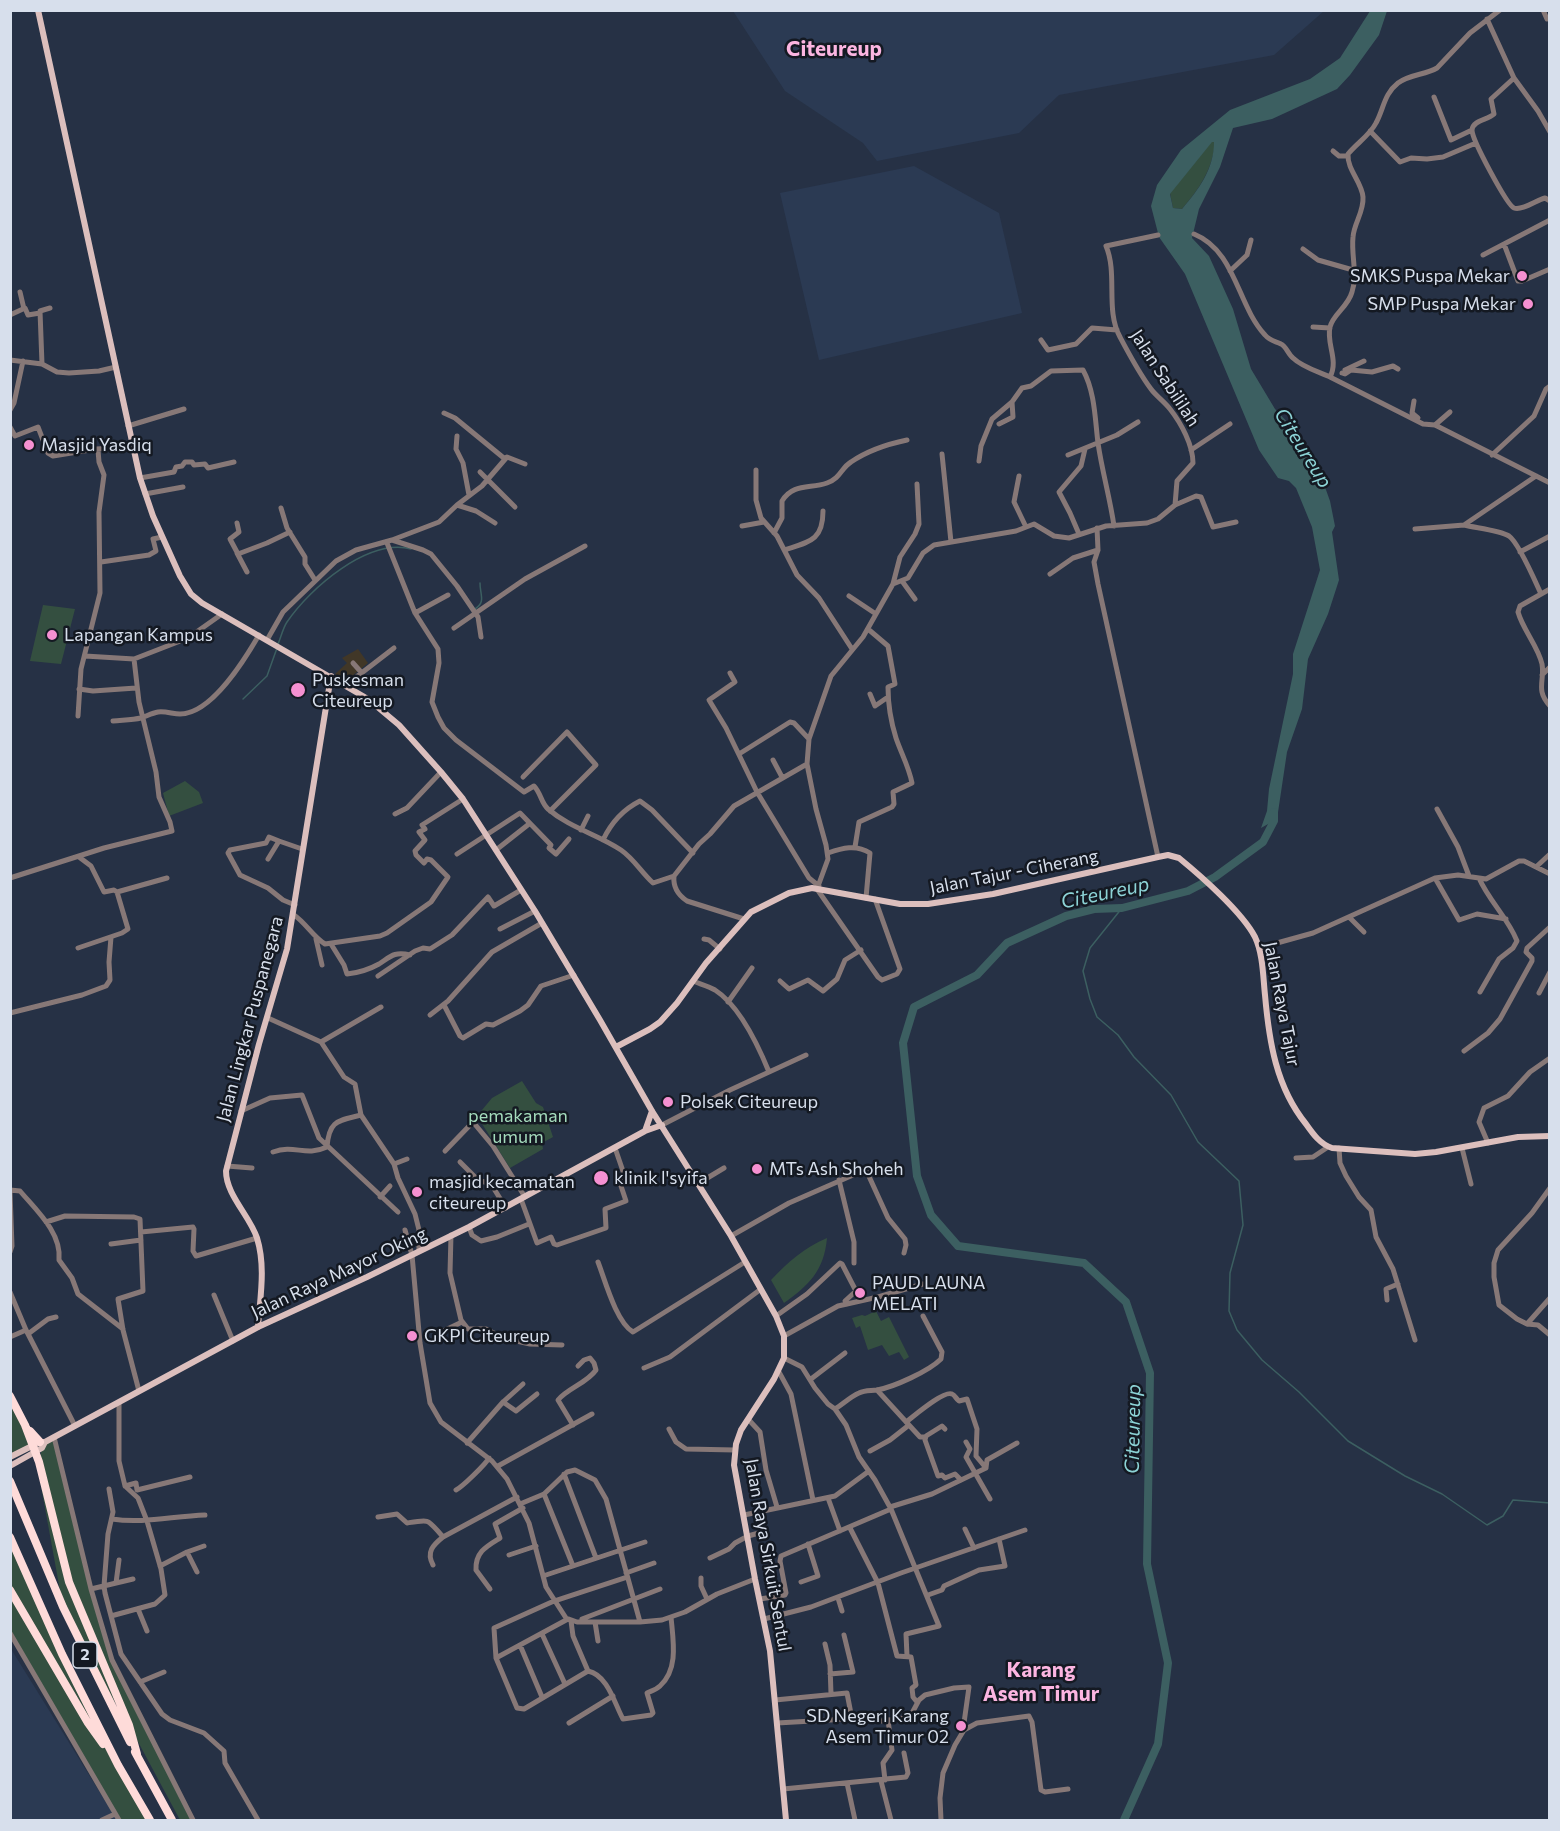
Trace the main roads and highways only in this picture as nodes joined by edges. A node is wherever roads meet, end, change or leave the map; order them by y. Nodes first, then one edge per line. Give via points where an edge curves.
1 (38, 10) edge
2 (331, 676) junction
3 (1217, 892) joint
4 (616, 1047) junction
5 (652, 1111) junction
6 (662, 1125) junction
7 (645, 1131) junction
8 (1550, 1136) edge
9 (258, 1327) junction
10 (10, 1396) edge
11 (39, 1446) junction
12 (10, 1457) edge
13 (10, 1466) edge
14 (11, 1483) edge
15 (10, 1537) edge
16 (10, 1590) edge
17 (136, 1754) junction
18 (118, 1765) junction
19 (150, 1821) edge
20 (172, 1821) edge
21 (786, 1821) edge

1 - 2 main road, Jalan Raya Sirkuit Sentul via 132,447 162,537 191,594
2 - 4 main road, Jalan Raya Sirkuit Sentul via 399,725 463,799
2 - 9 main road, Jalan Lingkar Puspanegara via 294,915 227,1166 227,1183 257,1238 262,1267
3 - 4 main road, Jalan Tajur - Ciherang via 1179,858 1168,855 952,902 913,905 818,888 789,893 744,920 660,1022
3 - 8 main road, Jalan Raya Tajur via 1254,936 1278,1071 1297,1113 1328,1147 1415,1154 1532,1135
4 - 5 main road, Jalan Raya Sirkuit Sentul
5 - 6 main road, Jalan Raya Sirkuit Sentul
5 - 7 main road
6 - 7 main road, Jalan Raya Mayor Oking
6 - 21 main road, Jalan Raya Sirkuit Sentul via 761,1289 784,1336 784,1358 779,1372 738,1439 735,1473 770,1652
7 - 9 main road, Jalan Raya Mayor Oking via 469,1227
9 - 11 main road, Jalan Raya Mayor Oking
10 - 11 highway
11 - 12 main road, Jalan Raya Mayor Oking
11 - 13 main road, Jalan Raya Mayor Oking
11 - 17 highway via 39,1462 69,1582 129,1725
14 - 17 highway, 2 via 63,1607
15 - 18 highway, 2 via 54,1638
16 - 18 highway via 88,1723
17 - 20 highway, 2
18 - 19 highway, 2

